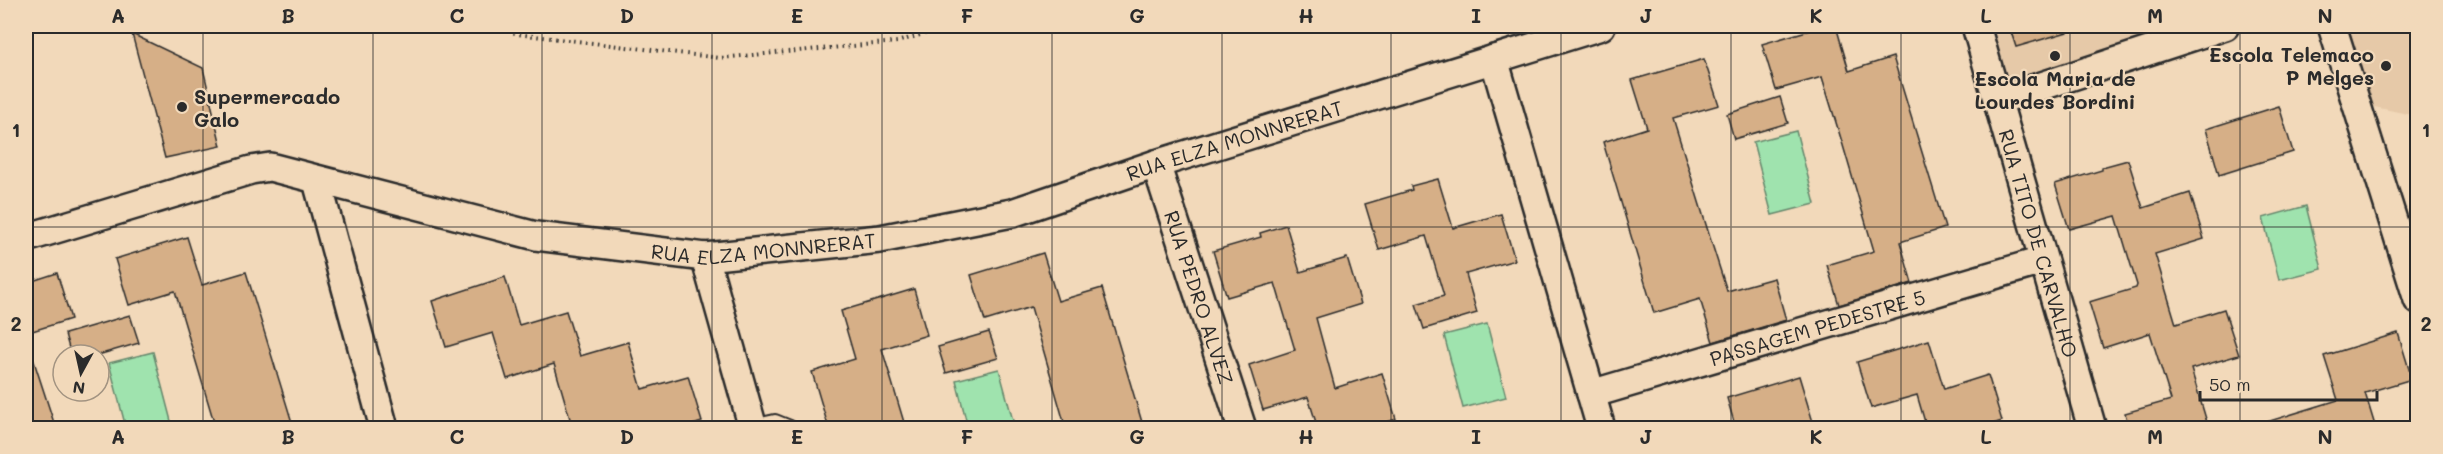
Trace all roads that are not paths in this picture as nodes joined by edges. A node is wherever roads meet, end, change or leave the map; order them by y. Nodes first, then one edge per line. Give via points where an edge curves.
1 (1601, 26) edge
2 (1976, 26) edge
3 (2225, 26) edge
4 (2332, 26) edge
5 (1494, 59) junction
6 (1999, 100) junction
7 (1156, 164) junction
8 (317, 181) junction
9 (26, 238) edge
10 (705, 257) junction
11 (2043, 261) junction
12 (2418, 300) edge
13 (1591, 394) junction
14 (753, 428) edge
15 (384, 429) edge
16 (790, 429) edge
17 (1242, 429) edge
18 (1601, 429) edge
19 (2092, 429) edge

1 - 5 street, RUA ELZA MONNRERAT
2 - 6 street, RUA TITO DE CARVALHO
3 - 6 street
4 - 12 street
5 - 7 street, RUA ELZA MONNRERAT
5 - 13 street
6 - 11 street, RUA TITO DE CARVALHO
7 - 10 street, RUA ELZA MONNRERAT via 1012,213 880,239
7 - 17 street, RUA PEDRO ALVEZ
8 - 9 street, RUA ELZA MONNRERAT via 288,171 251,170
8 - 10 street, RUA ELZA MONNRERAT via 536,236
8 - 15 street
10 - 14 street
11 - 13 street, PASSAGEM PEDESTRE 5
11 - 19 street, RUA TITO DE CARVALHO
13 - 18 street
14 - 16 lane via 776,422

